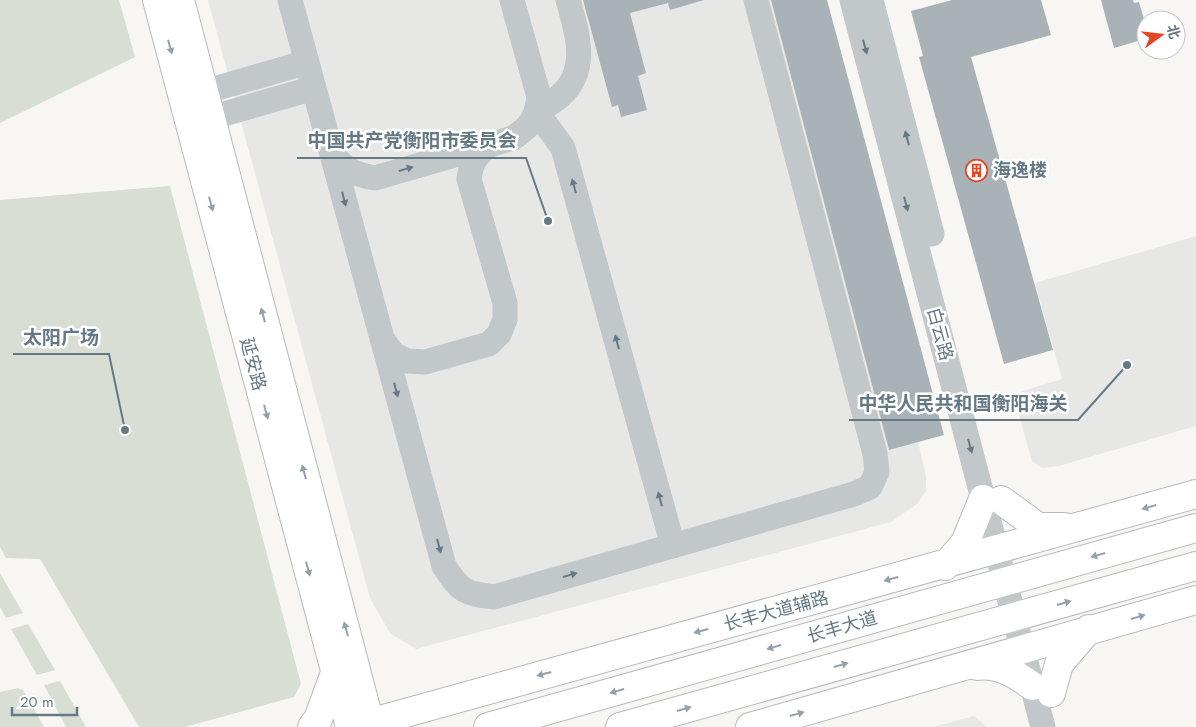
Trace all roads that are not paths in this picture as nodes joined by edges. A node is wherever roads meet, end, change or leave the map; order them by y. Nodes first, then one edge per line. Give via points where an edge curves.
1 (158, 0) edge
2 (180, 0) edge
3 (512, 0) edge
4 (568, 0) edge
5 (756, 0) edge
6 (852, 0) edge
7 (871, 0) edge
8 (291, 2) edge
9 (307, 62) junction
10 (314, 88) junction
11 (200, 107) junction
12 (537, 112) junction
13 (490, 145) junction
14 (332, 154) junction
15 (382, 339) junction
16 (1196, 494) edge
17 (992, 499) junction
18 (1078, 527) junction
19 (1196, 528) edge
20 (673, 546) junction
21 (1005, 547) junction
22 (949, 563) junction
23 (1196, 566) edge
24 (1013, 579) junction
25 (1149, 579) junction
26 (1196, 600) edge
27 (898, 612) junction
28 (1022, 615) junction
29 (1086, 631) junction
30 (1031, 647) junction
31 (956, 669) junction
32 (345, 670) junction
33 (1042, 689) junction
34 (455, 699) junction
35 (362, 726) edge
36 (312, 727) edge
37 (488, 727) edge
38 (620, 727) edge
39 (750, 727) edge
40 (1043, 727) edge
41 (1060, 727) edge

1 -> 11 main road, 延安路
2 - 11 main road, 延安路
3 - 12 street via 539,97
4 - 12 street via 580,57 574,77 561,95
5 - 20 street via 875,454 877,472 870,487 854,494
6 -> 17 street, 白云路
17 -> 7 street, 白云路
8 - 9 street
9 - 10 street
9 - 11 street
10 - 11 street
10 - 14 street
11 - 32 main road, 延安路
12 - 13 street via 528,128 513,138
20 -> 12 street via 563,148
14 -> 13 street via 343,167 375,178
13 - 15 street via 471,164 469,179 504,303 505,319 499,334 489,344 425,362 407,361 394,354
14 -> 15 street
15 -> 20 street via 444,566 456,585 474,595 494,597
16 -> 18 main road, 长丰大道辅路
17 - 18 main road via 1038,527
17 - 21 street, 白云路
17 - 22 main road
18 - 21 main road, 长丰大道辅路
19 -> 24 main road, 长丰大道
21 - 22 main road, 长丰大道辅路
21 - 24 street, 白云路
22 - 27 main road
22 -> 34 main road, 长丰大道辅路
23 - 25 main road, 长丰大道
24 - 27 main road, 长丰大道
24 - 28 street, 白云路
28 -> 25 main road, 长丰大道
25 - 29 main road
29 -> 26 main road
27 -> 37 main road, 长丰大道
28 - 30 street, 白云路
38 -> 28 main road, 长丰大道
29 - 30 main road
29 - 33 main road
30 - 31 main road
30 - 33 street, 白云路
31 - 33 main road via 986,664 1011,671
39 -> 31 main road
32 - 34 main road via 383,700 416,706
32 - 35 main road, 延安路
32 - 36 main road
33 - 40 street, 白云路
33 - 41 street, 白云路
34 - 35 main road, 长丰大道辅路

